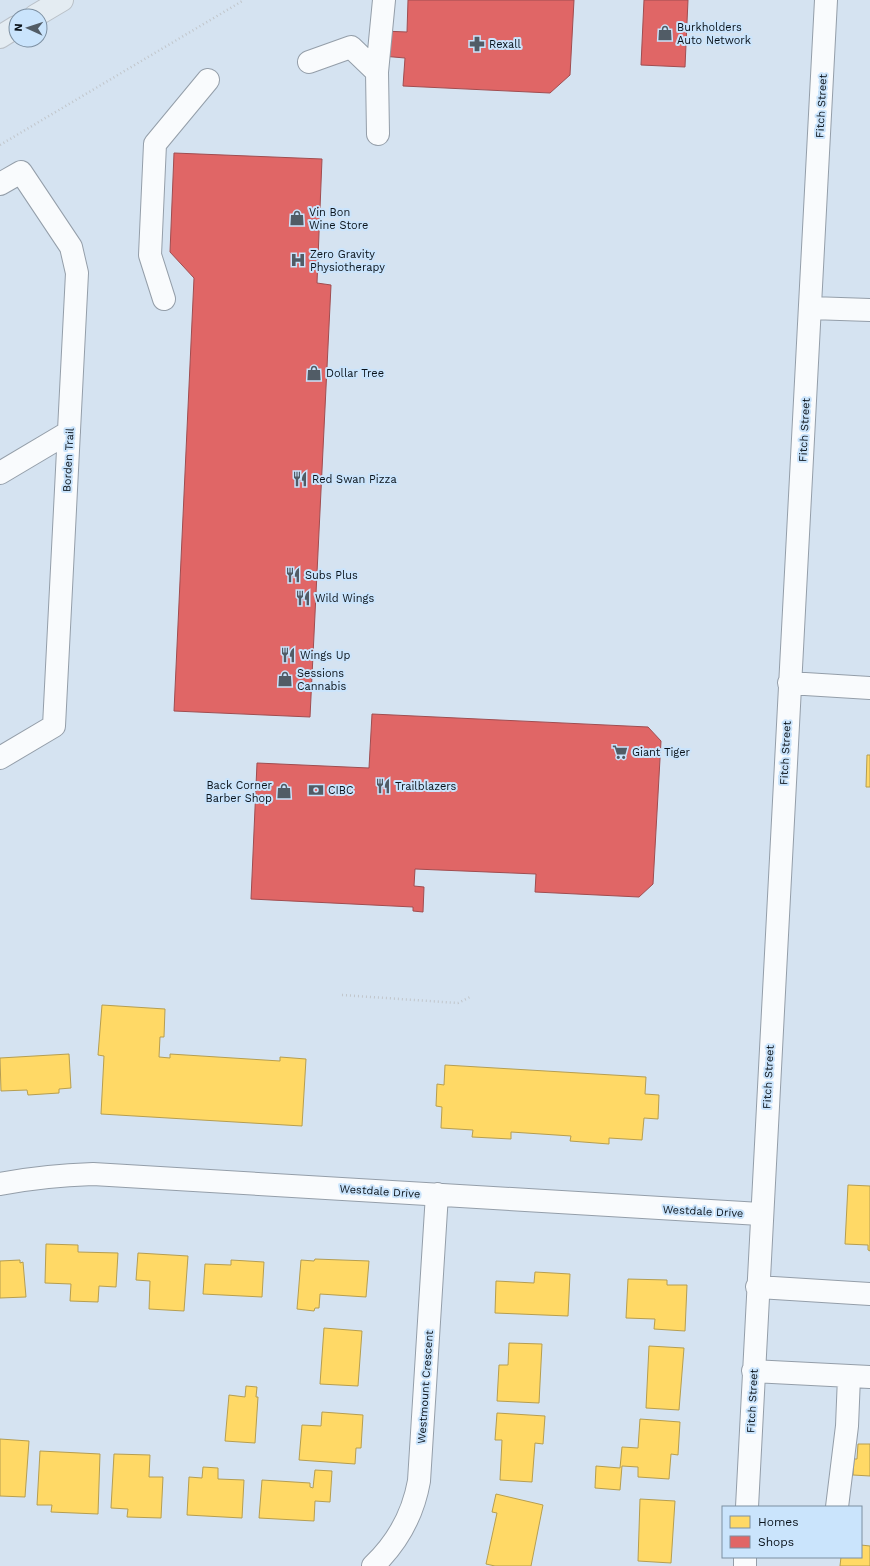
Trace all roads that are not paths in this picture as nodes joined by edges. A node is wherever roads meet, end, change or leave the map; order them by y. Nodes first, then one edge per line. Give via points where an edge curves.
1 (62, 0) edge
2 (384, 0) edge
3 (826, 0) edge
4 (48, 8) edge
5 (308, 62) dead end
6 (377, 72) junction
7 (208, 80) dead end
8 (378, 134) dead end
9 (0, 184) edge
10 (164, 299) dead end
11 (811, 308) junction
12 (870, 310) edge
13 (69, 432) junction
14 (0, 473) edge
15 (789, 683) junction
16 (870, 688) edge
17 (0, 758) edge
18 (0, 1184) edge
19 (437, 1194) junction
20 (760, 1214) junction
21 (757, 1287) junction
22 (870, 1294) edge
23 (753, 1371) junction
24 (859, 1377) edge
25 (747, 1506) edge
26 (837, 1506) edge
27 (373, 1566) edge

1 - 4 main road
2 - 6 street
3 - 11 street, Fitch Street
5 - 6 street via 351,47
6 - 8 street
7 - 10 street via 154,144 150,255
9 - 13 street, Borden Trail via 21,172 71,247 77,272
11 - 12 street
11 - 15 street, Fitch Street
13 - 14 street
13 - 17 street, Borden Trail via 54,726
15 - 16 street
15 - 20 street, Fitch Street
18 - 19 street, Westdale Drive via 30,1178 93,1174
19 - 20 street, Westdale Drive
19 - 27 street, Westmount Crescent via 418,1486 411,1513 401,1533
20 - 21 street, Fitch Street
21 - 22 street
21 - 23 street, Fitch Street
23 - 24 street
23 - 25 street, Fitch Street
24 - 26 street via 847,1426

